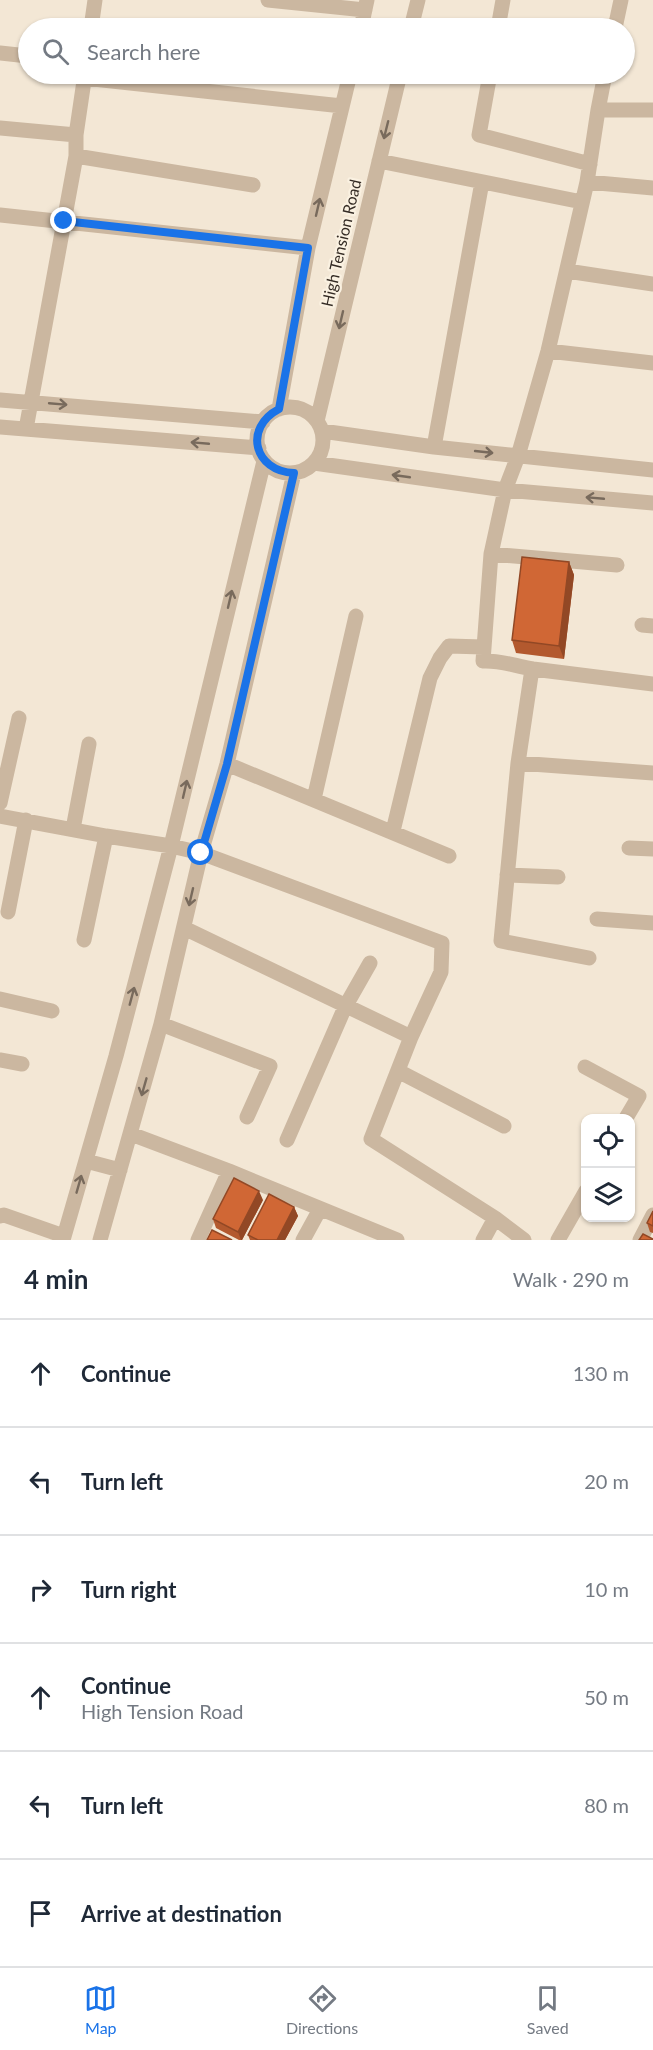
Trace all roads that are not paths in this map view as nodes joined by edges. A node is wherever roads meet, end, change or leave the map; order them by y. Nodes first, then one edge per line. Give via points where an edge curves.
1 (95, 0) edge
2 (268, 0) edge
3 (418, 0) edge
4 (502, 0) edge
5 (621, 0) edge
6 (286, 1) edge
7 (366, 5) edge
8 (92, 18) edge
9 (414, 18) edge
10 (499, 18) edge
11 (617, 18) edge
12 (0, 53) edge
13 (18, 55) edge
14 (83, 84) edge
15 (153, 84) edge
16 (348, 84) edge
17 (398, 84) edge
18 (488, 84) edge
19 (603, 84) edge
20 (342, 106) junction
21 (597, 110) junction
22 (653, 110) edge
23 (0, 128) edge
24 (76, 135) junction
25 (76, 156) junction
26 (379, 161) junction
27 (590, 164) junction
28 (482, 182) junction
29 (587, 182) junction
30 (253, 185) dead end
31 (653, 188) edge
32 (582, 202) junction
33 (0, 215) edge
34 (64, 221) junction
35 (308, 248) junction
36 (567, 272) junction
37 (653, 284) edge
38 (548, 351) junction
39 (653, 363) edge
40 (0, 400) edge
41 (31, 402) junction
42 (279, 409) junction
43 (263, 422) junction
44 (320, 426) junction
45 (0, 427) edge
46 (26, 429) junction
47 (434, 447) junction
48 (261, 454) junction
49 (519, 456) junction
50 (314, 463) junction
51 (653, 470) edge
52 (294, 473) junction
53 (505, 490) junction
54 (653, 504) edge
55 (491, 554) junction
56 (617, 565) dead end
57 (356, 616) dead end
58 (483, 646) junction
59 (532, 669) junction
60 (653, 684) edge
61 (19, 718) dead end
62 (89, 744) dead end
63 (518, 763) junction
64 (227, 764) junction
65 (653, 773) edge
66 (314, 799) junction
67 (0, 803) edge
68 (0, 816) edge
69 (26, 820) junction
70 (73, 829) junction
71 (393, 831) junction
72 (106, 836) junction
73 (171, 846) junction
74 (629, 848) dead end
75 (653, 849) edge
76 (201, 853) junction
77 (449, 856) dead end
78 (507, 874) junction
79 (558, 877) dead end
80 (8, 912) dead end
81 (597, 919) dead end
82 (653, 923) edge
83 (184, 928) junction
84 (84, 940) dead end
85 (589, 958) dead end
86 (370, 963) dead end
87 (0, 999) edge
88 (345, 1007) junction
89 (52, 1011) dead end
90 (161, 1024) junction
91 (411, 1037) junction
92 (0, 1060) edge
93 (22, 1064) dead end
94 (585, 1067) dead end
95 (399, 1071) junction
96 (629, 1114) edge
97 (247, 1117) dead end
98 (504, 1126) dead end
99 (131, 1134) junction
100 (287, 1140) dead end
101 (86, 1161) junction
102 (120, 1170) junction
103 (229, 1171) junction
104 (581, 1198) edge
105 (320, 1209) junction
106 (653, 1215) edge
107 (0, 1216) edge
108 (495, 1218) junction
109 (64, 1238) edge
110 (100, 1240) edge
111 (198, 1240) edge
112 (303, 1240) edge
113 (397, 1240) edge
114 (483, 1240) edge
115 (524, 1240) edge
116 (558, 1240) edge
117 (640, 1240) edge

1 - 8 street
2 - 6 street
3 - 9 street
4 - 10 street
5 - 11 street
6 - 7 street
12 - 13 street
14 - 24 street
15 - 20 street
16 - 20 street, High Tension Road
17 -> 26 street, High Tension Road
18 - 27 street via 479,135
19 - 21 street
35 -> 20 street, High Tension Road
21 - 22 street
21 - 27 street
23 - 24 street
24 - 25 street
25 - 30 street
25 - 34 street
26 - 28 street
26 -> 44 street, High Tension Road
27 - 29 street
28 - 32 street
28 - 47 street
29 - 31 street
29 - 32 street
32 - 36 street
33 - 34 street
34 - 35 street
34 - 41 street
35 - 42 street, High Tension Road
36 - 37 street
36 - 38 street
38 - 39 street
38 - 49 street
40 - 41 street
41 -> 43 street
41 - 46 street
42 - 43 street
42 - 44 street via 300,408
43 - 48 street via 257,441
44 - 47 street
44 - 50 street via 323,443
45 - 46 street
48 -> 46 street
47 -> 49 street
48 - 52 street via 272,468
73 -> 48 street
49 - 51 street
49 - 53 street
50 - 52 street
53 -> 50 street
52 - 64 street
54 -> 53 street
53 - 55 street
55 - 56 street
55 - 58 street
57 - 66 street
58 - 59 street via 483,661 499,660
58 - 71 street via 449,646 430,678
59 - 60 street
59 - 63 street
61 - 67 street
62 - 70 street
63 - 65 street
63 - 78 street
64 - 66 street
64 - 76 street
66 - 71 street
68 - 69 street
69 - 70 street
69 - 80 street
70 - 72 street
71 - 77 street
72 - 73 street
72 - 84 street
73 - 76 street
101 -> 73 street
74 - 75 street
76 -> 83 street
76 - 91 street via 442,943 441,972
78 - 79 street
78 - 85 street via 501,941
81 - 82 street
83 - 88 street
83 - 90 street
86 - 88 street
87 - 89 street
88 - 91 street
88 - 100 street
90 - 97 street via 270,1066
90 -> 99 street
91 - 95 street
92 - 93 street
94 - 96 street via 639,1096
95 - 98 street
95 - 108 street via 371,1140
99 - 102 street
99 - 103 street
101 - 102 street
109 -> 101 street
102 - 110 street
103 - 105 street
103 - 111 street
104 - 116 street
105 - 112 street
105 - 113 street
106 - 117 street
107 - 109 street
108 - 114 street
108 - 115 street

